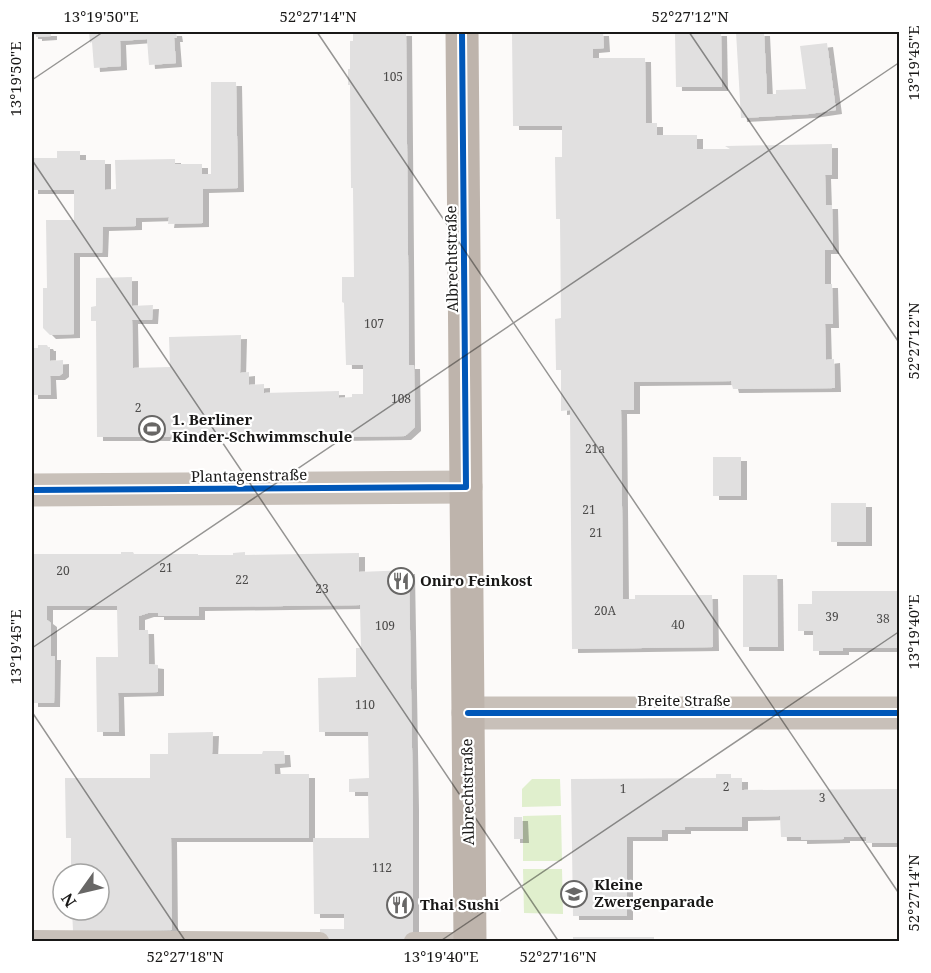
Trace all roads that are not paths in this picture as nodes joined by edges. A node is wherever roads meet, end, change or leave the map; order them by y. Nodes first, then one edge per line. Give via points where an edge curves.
1 (462, 32) edge
2 (466, 487) junction
3 (32, 490) edge
4 (468, 713) junction
5 (900, 713) edge
6 (32, 939) edge
7 (320, 941) edge
8 (413, 941) edge
9 (470, 941) edge

1 - 2 main road, Albrechtstraße
2 - 3 street, Plantagenstraße
2 - 4 main road, Albrechtstraße
4 - 5 street, Breite Straße
4 - 9 main road, Albrechtstraße
6 - 7 lane
8 - 9 lane

